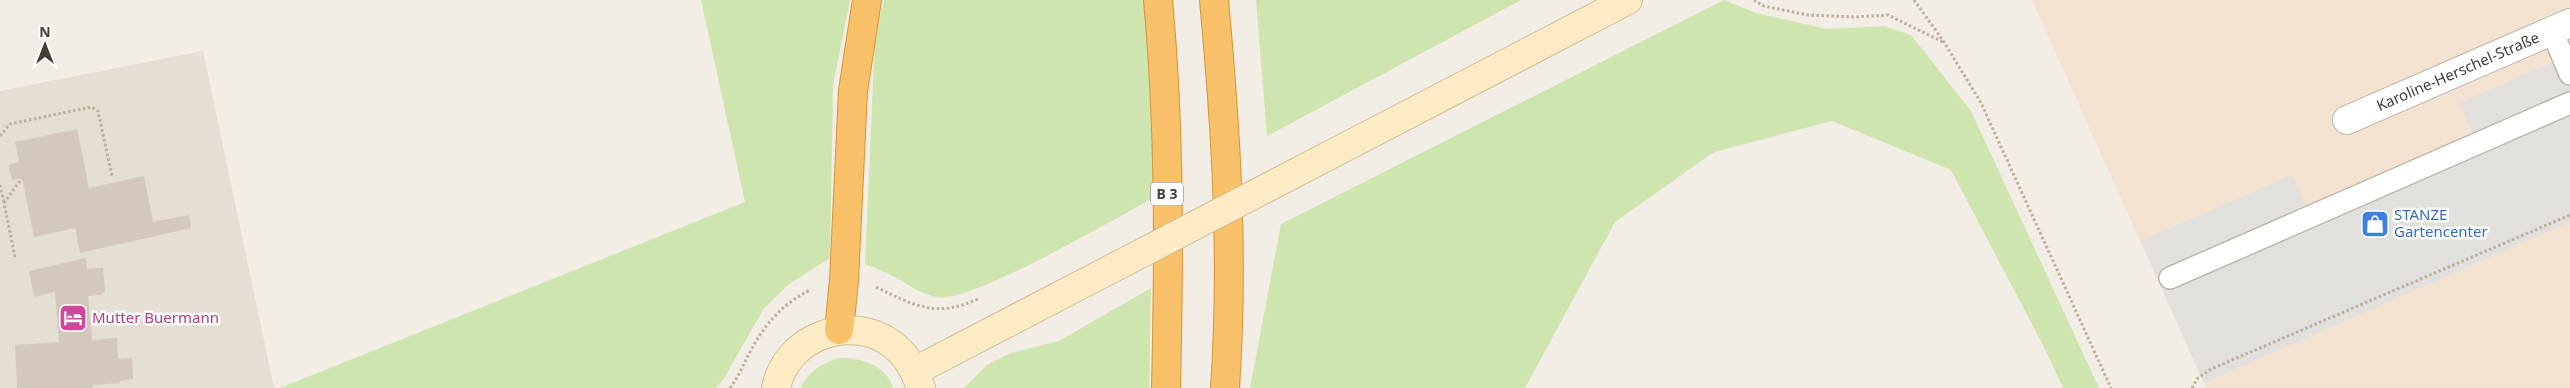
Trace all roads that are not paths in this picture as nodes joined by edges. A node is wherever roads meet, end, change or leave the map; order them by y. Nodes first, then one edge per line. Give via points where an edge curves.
1 (867, 0) edge
2 (1158, 0) edge
3 (1214, 0) edge
4 (1628, 0) edge
5 (2561, 27) edge
6 (2570, 74) edge
7 (2570, 103) edge
8 (2347, 120) dead end
9 (2170, 278) dead end
10 (839, 330) junction
11 (918, 380) edge
12 (776, 388) edge
13 (1166, 388) edge
14 (1225, 388) edge

1 - 10 highway via 853,91
2 - 13 highway, B 3 via 1166,149
3 - 14 highway via 1223,98 1228,212 1229,326
4 - 11 main road, bridge via 1113,268
5 - 6 lane
5 - 8 street, Karoline-Herschel-Straße
7 - 9 lane
10 - 11 main road via 875,334 891,343 905,356
10 - 12 main road via 812,339 801,347 783,368

